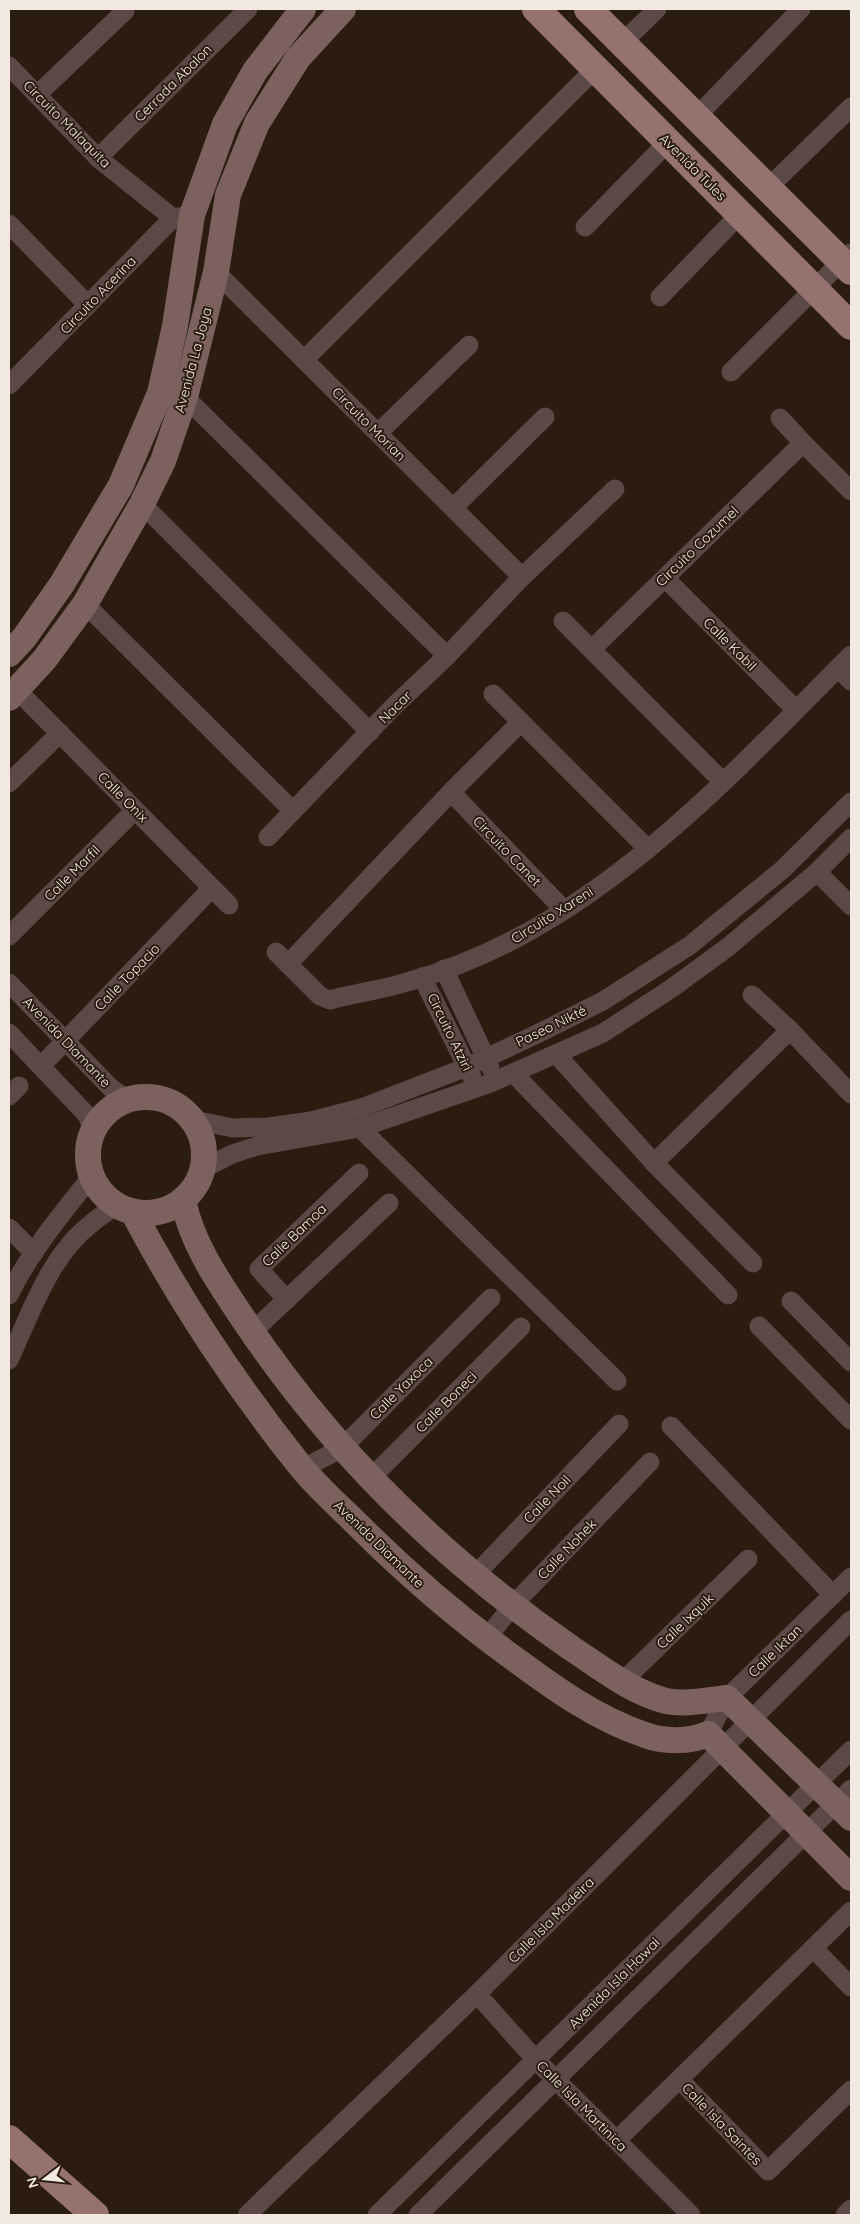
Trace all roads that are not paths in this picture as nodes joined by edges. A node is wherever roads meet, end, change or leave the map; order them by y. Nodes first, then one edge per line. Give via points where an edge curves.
1 (248, 9) edge
2 (302, 9) edge
3 (343, 9) edge
4 (536, 9) edge
5 (588, 9) edge
6 (657, 9) edge
7 (801, 9) edge
8 (125, 11) dead end
9 (622, 43) junction
10 (9, 66) edge
11 (595, 69) junction
12 (38, 94) junction
13 (851, 107) edge
14 (696, 117) junction
15 (668, 142) junction
16 (98, 158) junction
17 (768, 188) junction
18 (740, 214) junction
19 (182, 216) junction
20 (9, 224) edge
21 (585, 227) dead end
22 (848, 261) edge
23 (216, 272) junction
24 (814, 288) junction
25 (660, 297) dead end
26 (88, 305) junction
27 (851, 326) edge
28 (173, 335) junction
29 (469, 345) dead end
30 (197, 348) junction
31 (304, 360) junction
32 (731, 372) dead end
33 (10, 381) edge
34 (185, 397) junction
35 (545, 417) dead end
36 (780, 418) dead end
37 (378, 433) junction
38 (802, 444) junction
39 (615, 489) dead end
40 (851, 491) edge
41 (142, 504) junction
42 (453, 508) junction
43 (522, 577) junction
44 (665, 578) junction
45 (85, 604) junction
46 (563, 621) dead end
47 (592, 649) junction
48 (9, 654) edge
49 (447, 656) junction
50 (847, 668) edge
51 (13, 694) edge
52 (493, 694) dead end
53 (796, 710) junction
54 (521, 722) junction
55 (370, 732) junction
56 (60, 733) junction
57 (723, 782) junction
58 (9, 783) edge
59 (451, 792) junction
60 (851, 802) edge
61 (135, 810) junction
62 (293, 810) junction
63 (268, 837) dead end
64 (849, 845) edge
65 (648, 848) junction
66 (817, 872) junction
67 (212, 888) junction
68 (230, 905) dead end
69 (851, 906) edge
70 (564, 910) junction
71 (9, 936) edge
72 (444, 969) junction
73 (422, 977) junction
74 (9, 983) edge
75 (752, 994) dead end
76 (790, 1030) junction
77 (9, 1034) edge
78 (65, 1040) junction
79 (556, 1054) junction
80 (486, 1058) junction
81 (41, 1066) junction
82 (467, 1067) junction
83 (504, 1076) junction
84 (477, 1088) junction
85 (851, 1094) edge
86 (127, 1099) junction
87 (194, 1120) junction
88 (360, 1128) junction
89 (93, 1130) junction
90 (654, 1164) junction
91 (204, 1169) junction
92 (359, 1173) dead end
93 (92, 1176) junction
94 (184, 1200) junction
95 (389, 1203) dead end
96 (125, 1209) junction
97 (9, 1228) edge
98 (34, 1253) junction
99 (753, 1263) dead end
100 (9, 1295) edge
101 (728, 1295) dead end
102 (491, 1298) dead end
103 (287, 1300) junction
104 (791, 1301) dead end
105 (759, 1326) dead end
106 (521, 1327) dead end
107 (252, 1332) junction
108 (9, 1360) edge
109 (851, 1362) edge
110 (617, 1381) dead end
111 (851, 1420) edge
112 (619, 1424) dead end
113 (671, 1426) dead end
114 (342, 1448) junction
115 (650, 1462) dead end
116 (302, 1469) junction
117 (371, 1478) junction
118 (748, 1560) dead end
119 (476, 1574) junction
120 (851, 1577) edge
121 (833, 1595) junction
122 (514, 1605) junction
123 (851, 1620) edge
124 (486, 1638) junction
125 (622, 1682) junction
126 (727, 1698) junction
127 (751, 1719) junction
128 (716, 1741) junction
129 (851, 1750) edge
130 (817, 1784) junction
131 (846, 1803) edge
132 (787, 1813) junction
133 (807, 1832) junction
134 (851, 1878) edge
135 (851, 1911) edge
136 (813, 1948) junction
137 (851, 1987) edge
138 (477, 1994) junction
139 (536, 2060) junction
140 (556, 2079) junction
141 (679, 2079) junction
142 (851, 2090) edge
143 (9, 2139) edge
144 (617, 2140) junction
145 (78, 2206) edge
146 (851, 2209) edge
147 (95, 2215) edge
148 (247, 2215) edge
149 (377, 2215) edge
150 (418, 2215) edge
151 (691, 2215) edge
152 (845, 2215) edge

1 - 16 street, Cerrada Abalon
2 - 19 street, Avenida La Joya via 255,71 225,124
3 - 23 street, Avenida La Joya via 298,58 257,123 228,195
4 - 11 main road, Avenida Tules
5 - 9 main road
6 - 9 street
7 - 14 street
8 - 12 street
9 - 14 main road
10 - 12 street, Circuito Malaquita
11 - 15 main road, Avenida Tules
11 - 31 street
12 - 16 street, Circuito Malaquita
13 - 17 street
14 - 17 main road
15 - 18 main road, Avenida Tules
15 - 21 street
16 - 19 street, Circuito Malaquita
17 - 22 main road
18 - 24 main road, Avenida Tules
18 - 25 street
19 - 26 street, Circuito Acerina
19 - 28 street, Avenida La Joya
20 - 26 street
22 - 24 street
23 - 30 street, Avenida La Joya
23 - 31 street, Circuito Morian
24 - 27 main road, Avenida Tules
24 - 32 street
26 - 33 street, Circuito Acerina
28 - 30 street
28 - 48 street, Avenida La Joya via 160,393 121,485 62,584
29 - 37 street
30 - 34 street, Avenida La Joya
31 - 37 street, Circuito Morian
34 - 41 street, Avenida La Joya via 163,460
34 - 49 street
35 - 42 street
36 - 38 street
37 - 42 street, Circuito Morian
38 - 40 street
38 - 44 street, Circuito Cozumel
39 - 43 street, Nacar
41 - 45 street, Avenida La Joya
41 - 55 street
42 - 43 street, Circuito Morian
43 - 49 street, Nacar
44 - 47 street, Circuito Cozumel
44 - 53 street, Calle Kabil
45 - 51 street, Avenida La Joya via 44,660
45 - 62 street
46 - 47 street
47 - 57 street
49 - 55 street, Nacar
50 - 53 street
51 - 56 street, Calle Onix
52 - 54 street
53 - 57 street
54 - 59 street, Circuito Xareni
54 - 65 street
55 - 62 street, Nacar
56 - 58 street
56 - 61 street, Calle Onix
57 - 65 street
59 - 70 street, Circuito Canet
59 - 73 street, Circuito Xareni via 282,958 320,996 330,1000
60 - 80 street, Paseo Nikté via 782,870 689,946 603,1000
61 - 67 street, Calle Onix
61 - 71 street, Calle Marfil
62 - 63 street, Nacar
64 - 66 street, Paseo Nikté
65 - 70 street, Circuito Xareni
66 - 69 street
66 - 79 street, Paseo Nikté via 728,947 672,988 602,1033
67 - 68 street, Calle Onix
67 - 78 street, Calle Topacio
70 - 72 street, Circuito Xareni via 512,940
72 - 73 street, Circuito Xareni
72 - 80 street, Circuito Atziri
73 - 82 street, Circuito Atziri
74 - 78 street, Avenida Diamante
75 - 76 street
76 - 85 street
76 - 90 street
77 - 81 street
78 - 81 street, Calle Topacio
78 - 86 street, Avenida Diamante via 112,1089
79 - 83 street, Paseo Nikté
79 - 90 street
80 - 82 street, Paseo Nikté
80 - 83 street, Circuito Atziri
81 - 89 street via 87,1115
82 - 84 street, Circuito Atziri
82 - 87 street, Paseo Nikté via 361,1108 311,1121 233,1128
83 - 84 street, Paseo Nikté
83 - 101 street, Circuito Atziri
84 - 88 street, Paseo Nikté
86 - 87 street via 145,1096 164,1098 180,1106
86 - 89 street via 113,1106
87 - 91 street via 202,1135
88 - 91 street, Paseo Nikté via 257,1146 232,1154
88 - 110 street
89 - 93 street via 88,1145
90 - 99 street
91 - 94 street
92 - 103 street, Calle Bamoa via 259,1269
93 - 96 street via 102,1193
93 - 98 street
94 - 96 street via 151,1214
94 - 107 street via 187,1220 200,1251
95 - 103 street
96 - 108 street via 90,1224 63,1254 37,1297
96 - 116 street, Avenida Diamante via 211,1346
97 - 98 street
98 - 100 street
102 - 114 street, Calle Yaxoca
103 - 107 street
104 - 109 street
105 - 111 street
106 - 117 street, Calle Boneci
107 - 114 street
112 - 119 street, Calle Noil
113 - 121 street
114 - 116 street, Calle Yaxoca
114 - 117 street
115 - 122 street, Calle Nohek
116 - 124 street, Avenida Diamante via 393,1560
117 - 119 street
118 - 125 street, Calle Ixquik
119 - 122 street
120 - 121 street, Calle Iktan
121 - 126 street, Calle Iktan
122 - 124 street, Calle Nohek
122 - 125 street
123 - 127 street, Calle Isla Madeira
124 - 128 street, Avenida Diamante via 599,1717 647,1736 679,1741 702,1737
125 - 126 street via 666,1701
126 - 127 street
126 - 128 street, Calle Iktan
127 - 128 street, Calle Isla Madeira
127 - 130 street
128 - 132 street
128 - 138 street, Calle Isla Madeira
129 - 130 street, Avenida Isla Hawai
130 - 131 street
130 - 132 street, Avenida Isla Hawai
131 - 133 street, Avenida Isla Hawai
132 - 133 street
132 - 139 street, Avenida Isla Hawai
133 - 134 street
133 - 140 street, Avenida Isla Hawai
135 - 136 street, Calle Isla Saintes
136 - 137 street
136 - 141 street, Calle Isla Saintes
138 - 139 street, Calle Isla Martinica
138 - 148 street, Calle Isla Madeira
139 - 140 street, Calle Isla Martinica
139 - 149 street, Avenida Isla Hawai
140 - 144 street, Calle Isla Martinica
140 - 150 street, Avenida Isla Hawai
141 - 142 street, Calle Isla Saintes via 768,2171
141 - 144 street, Calle Isla Saintes
143 - 145 main road
144 - 151 street, Calle Isla Martinica
145 - 147 main road
146 - 152 street

